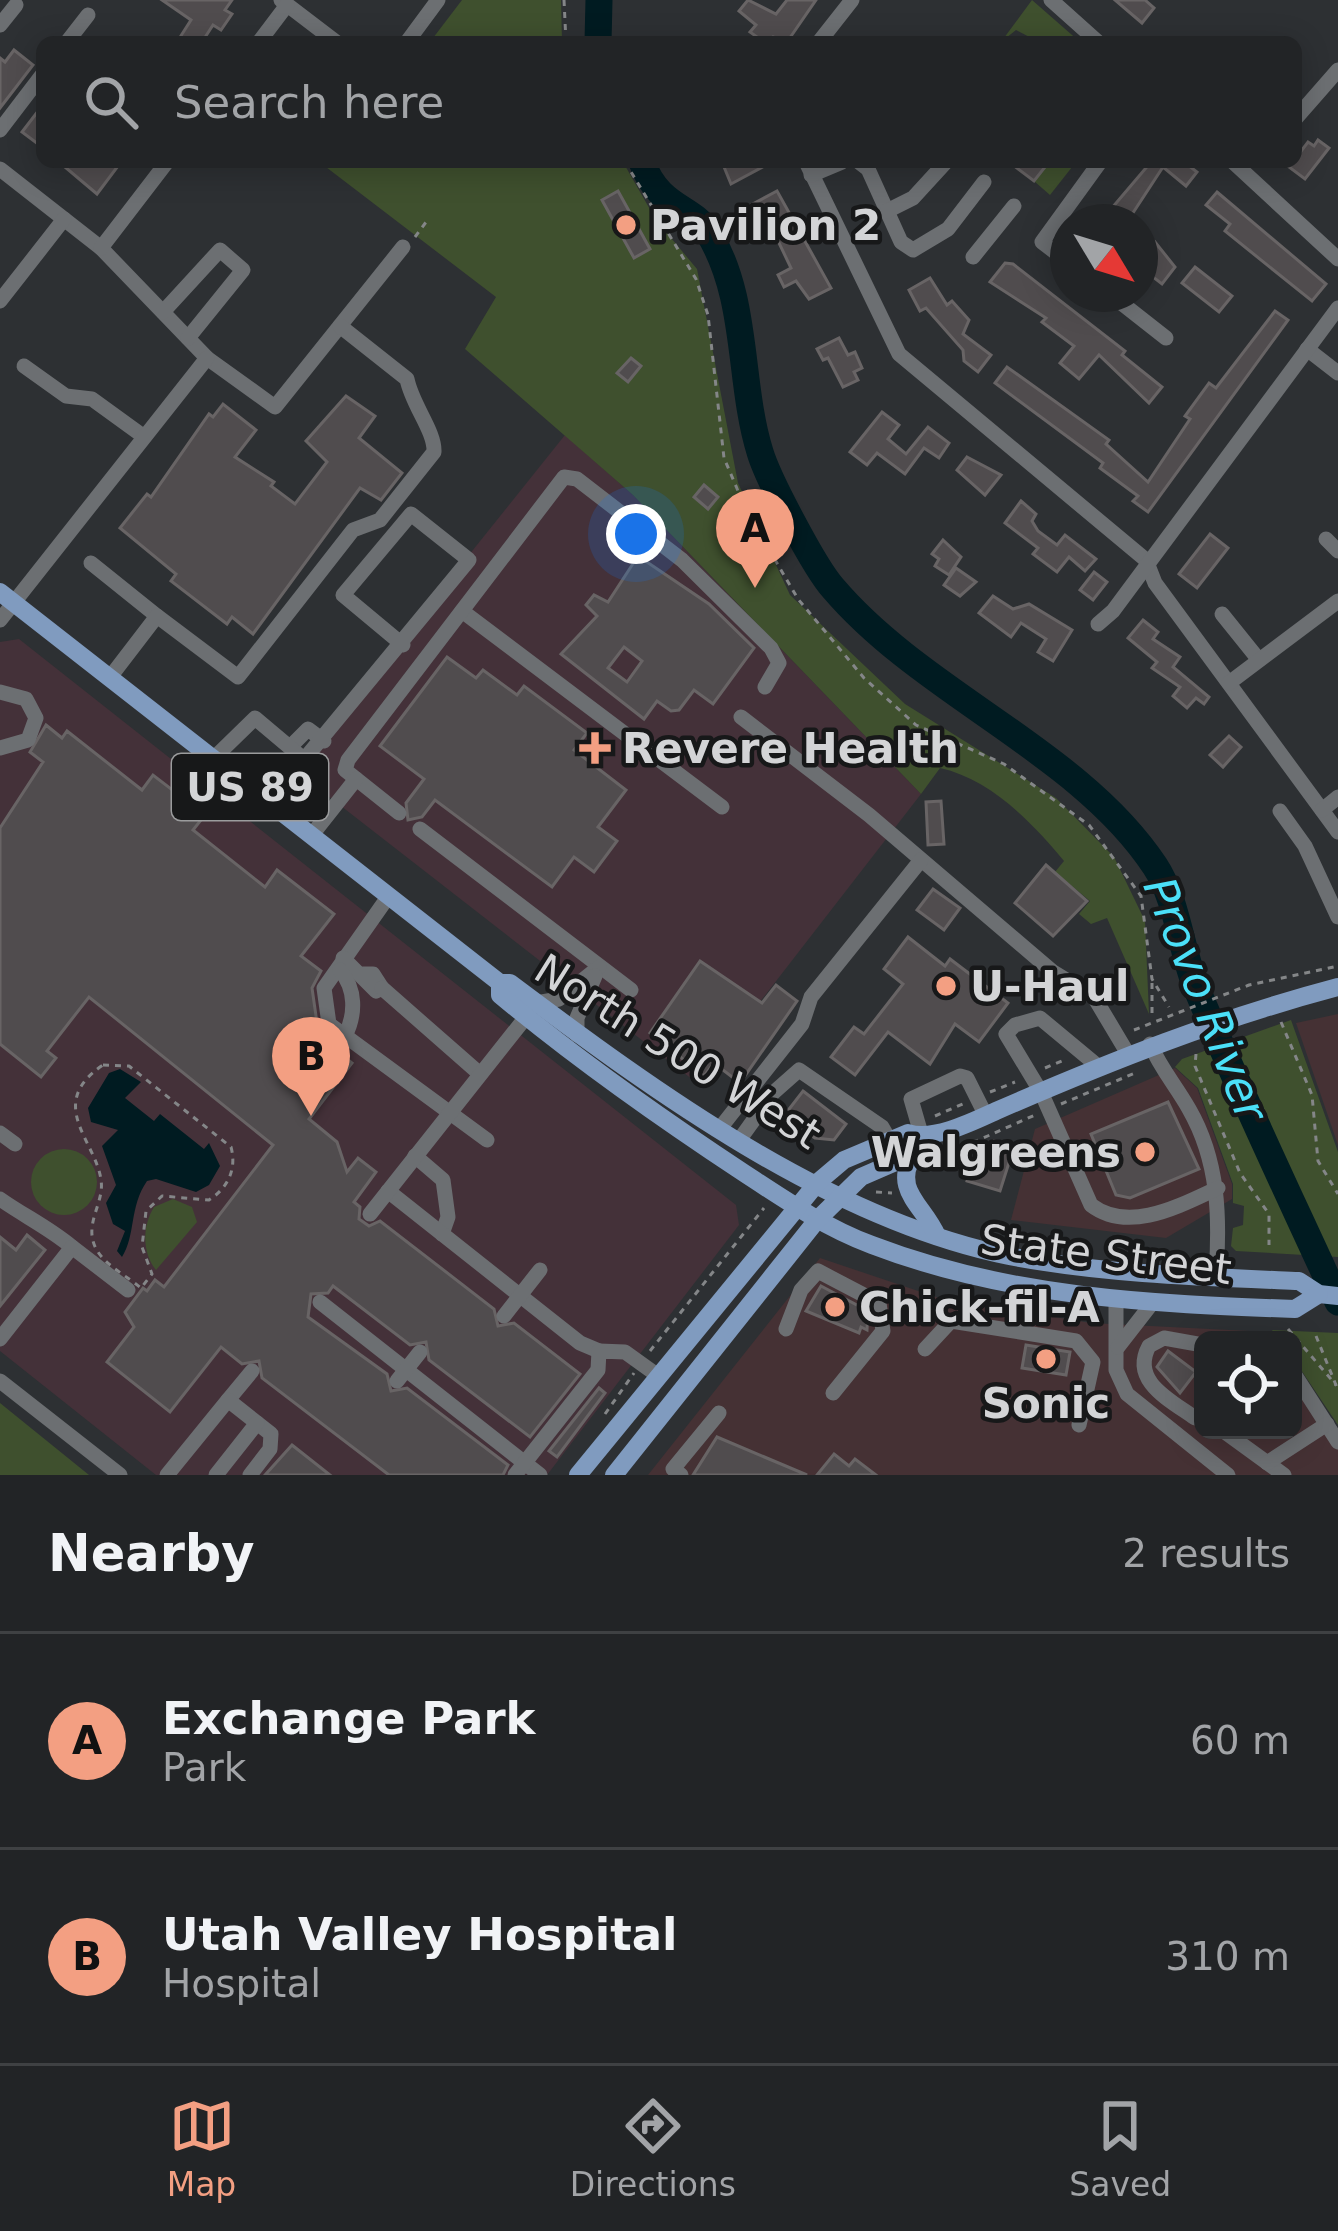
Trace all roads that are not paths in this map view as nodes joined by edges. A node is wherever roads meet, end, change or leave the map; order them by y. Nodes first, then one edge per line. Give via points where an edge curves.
1 (438, 0) edge
2 (851, 0) edge
3 (1051, 0) edge
4 (284, 3) edge
5 (16, 5) dead end
6 (88, 15) dead end
7 (0, 25) edge
8 (72, 36) edge
9 (263, 36) edge
10 (328, 36) edge
11 (411, 36) edge
12 (824, 36) edge
13 (1091, 36) edge
14 (1338, 70) edge
15 (36, 83) edge
16 (1302, 111) edge
17 (0, 130) edge
18 (162, 168) edge
19 (808, 168) edge
20 (867, 168) edge
21 (940, 168) edge
22 (1096, 168) edge
23 (1253, 168) edge
24 (0, 169) edge
25 (984, 182) dead end
26 (1070, 204) edge
27 (1014, 206) dead end
28 (887, 211) junction
29 (64, 219) junction
30 (409, 242) road end
31 (101, 248) junction
32 (974, 256) dead end
33 (1338, 259) edge
34 (0, 301) edge
35 (1338, 308) edge
36 (163, 312) junction
37 (1133, 312) edge
38 (340, 326) junction
39 (188, 338) junction
40 (1166, 338) dead end
41 (1307, 350) junction
42 (207, 358) junction
43 (24, 366) dead end
44 (1338, 373) edge
45 (143, 436) junction
46 (1146, 560) junction
47 (91, 562) dead end
48 (7, 597) edge
49 (1338, 601) edge
50 (462, 611) junction
51 (1222, 614) dead end
52 (157, 616) junction
53 (0, 620) edge
54 (1098, 624) dead end
55 (404, 645) junction
56 (1259, 660) junction
57 (111, 676) junction
58 (1229, 683) junction
59 (765, 687) dead end
60 (0, 692) edge
61 (741, 717) dead end
62 (324, 741) junction
63 (290, 747) junction
64 (0, 748) edge
65 (214, 758) junction
66 (306, 761) junction
67 (356, 779) junction
68 (1338, 797) edge
69 (269, 802) junction
70 (722, 807) dead end
71 (1322, 810) junction
72 (1280, 811) dead end
73 (399, 813) dead end
74 (420, 830) dead end
75 (1338, 832) edge
76 (311, 836) junction
77 (922, 860) junction
78 (388, 897) junction
79 (1338, 916) edge
80 (342, 964) junction
81 (599, 967) junction
82 (1338, 988) edge
83 (631, 990) dead end
84 (531, 1010) junction
85 (577, 1035) junction
86 (345, 1036) junction
87 (1158, 1041) junction
88 (1129, 1054) junction
89 (1099, 1066) junction
90 (484, 1069) junction
91 (1044, 1101) junction
92 (450, 1112) junction
93 (986, 1116) junction
94 (721, 1127) junction
95 (0, 1133) edge
96 (740, 1139) junction
97 (487, 1140) dead end
98 (890, 1141) junction
99 (15, 1144) dead end
100 (919, 1152) junction
101 (415, 1156) junction
102 (818, 1182) junction
103 (1218, 1188) junction
104 (388, 1191) junction
105 (839, 1196) junction
106 (0, 1199) edge
107 (796, 1206) junction
108 (370, 1214) dead end
109 (817, 1220) junction
110 (442, 1234) junction
111 (937, 1236) junction
112 (72, 1247) junction
113 (540, 1270) dead end
114 (1164, 1272) junction
115 (1216, 1275) junction
116 (135, 1289) road end
117 (520, 1295) junction
118 (1329, 1295) edge
119 (1116, 1299) junction
120 (320, 1302) dead end
121 (1153, 1302) junction
122 (504, 1316) dead end
123 (786, 1329) dead end
124 (0, 1339) edge
125 (1194, 1343) edge
126 (925, 1349) dead end
127 (1116, 1349) junction
128 (420, 1352) dead end
129 (599, 1352) junction
130 (251, 1370) dead end
131 (402, 1375) junction
132 (657, 1375) junction
133 (0, 1381) edge
134 (1302, 1386) edge
135 (833, 1393) dead end
136 (228, 1400) junction
137 (1194, 1410) edge
138 (718, 1413) dead end
139 (1194, 1422) edge
140 (257, 1423) junction
141 (1327, 1424) junction
142 (1079, 1425) dead end
143 (1180, 1439) junction
144 (1234, 1439) edge
145 (1338, 1442) edge
146 (1267, 1463) junction
147 (520, 1469) edge
148 (1209, 1469) edge
149 (119, 1475) edge
150 (167, 1475) edge
151 (216, 1475) edge
152 (250, 1475) edge
153 (540, 1475) edge
154 (578, 1475) edge
155 (614, 1475) edge
156 (681, 1475) edge
157 (1228, 1475) edge
158 (1284, 1475) edge

1 - 11 street
2 - 12 street
3 - 13 street
4 - 9 street
4 - 10 street
5 - 7 street
6 - 8 street
14 - 16 street
15 - 17 street
18 - 31 street
19 - 46 street via 899,354
20 - 28 street
21 - 28 street via 913,198
22 - 26 street
23 - 33 street
24 - 29 street
25 - 28 street via 948,229 913,250
27 - 32 street
29 - 31 street
29 - 34 street
30 - 38 street
31 - 36 street
35 - 41 street
36 - 39 street
36 - 39 street via 220,250 243,270
37 - 40 street
38 - 42 street via 275,407
38 - 52 street via 407,379 434,452 380,520 353,530 238,677
39 - 42 street
41 - 44 street
41 - 46 street
42 - 45 street
43 - 45 street via 66,396 92,399
45 - 48 street
46 - 54 street
46 - 58 street
47 - 52 street
48 - 53 street
48 - 57 main road, North 500 West / US 89
49 - 56 street
50 - 59 street via 564,477 577,479 682,560 771,648 779,663
50 - 67 street via 348,760 345,770
50 - 70 street
51 - 56 street
52 - 57 street
55 - 55 street via 469,560 411,514 343,595
55 - 62 street
56 - 58 street
57 - 65 main road, North 500 West / US 89
58 - 71 street
60 - 64 street via 26,699 36,718 28,740
61 - 77 street
62 - 63 street via 308,729
62 - 66 street
63 - 65 street via 255,718
63 - 66 street
65 - 69 main road, North 500 West / US 89
66 - 69 street
67 - 73 street
67 - 76 street
68 - 71 street
69 - 76 main road, North 500 West / US 89
71 - 75 street
72 - 79 street
74 - 81 street
76 - 78 main road, North 500 West / US 89
77 - 88 street via 1094,997
77 - 94 street via 811,997 802,1024
78 - 80 street
78 - 84 main road, North 500 West / US 89 via 500,983 500,995
80 - 86 street via 353,1021
80 - 86 street via 324,988 329,1024
80 - 90 street
81 - 83 street
81 - 84 street
81 - 85 street
82 - 87 main road
84 - 85 main road, North 500 West / US 89
84 - 90 street
84 - 107 main road, North 500 West / US 89 via 592,1072
85 - 94 main road, North 500 West / US 89
86 - 92 street
87 - 88 main road
87 - 103 street
88 - 89 main road
89 - 91 main road
89 - 91 street via 1040,1018 1016,1025 1006,1034
90 - 92 street
91 - 93 main road
91 - 103 street via 1088,1200 1101,1212 1156,1217
92 - 97 street
92 - 101 street
93 - 100 main road
93 - 100 street via 961,1076 911,1099
94 - 96 main road, North 500 West / US 89
95 - 99 street
96 - 98 street via 799,1070 882,1127
96 - 102 main road, North 500 West / US 89
98 - 100 main road via 908,1132
98 - 102 main road via 844,1160
100 - 105 main road via 861,1177
100 - 111 main road via 897,1190
101 - 104 street
101 - 110 street via 443,1180
102 - 105 main road, US 89
102 - 107 main road
103 - 115 street
104 - 108 street
104 - 110 street
105 - 109 main road
105 - 111 main road, State Street / US 89
106 - 112 street
107 - 109 main road, US 89
107 - 132 main road
109 - 119 main road, State Street / US 89 via 959,1272
109 - 155 main road
110 - 117 street
111 - 114 main road, State Street / US 89 via 1009,1256
112 - 116 street
112 - 124 street
113 - 117 street
114 - 115 main road, State Street / US 89
114 - 119 main road
115 - 118 main road, State Street / US 89 via 1299,1281
117 - 122 street
117 - 129 street
118 - 121 main road, State Street / US 89 via 1295,1310
119 - 121 main road, State Street / US 89
119 - 127 street
120 - 131 street
121 - 127 street
123 - 135 street via 818,1270 879,1303 883,1331
125 - 137 street via 1165,1338 1143,1360 1149,1383
126 - 142 street via 951,1321 1076,1341 1093,1362
127 - 143 street via 1127,1394
128 - 131 street
129 - 132 street via 625,1352
129 - 147 street via 598,1370
130 - 136 street
131 - 147 street
132 - 154 main road
133 - 149 street
134 - 141 street
136 - 140 street
136 - 150 street
138 - 156 street via 674,1469
139 - 143 street
140 - 151 street
140 - 152 street via 272,1441
141 - 145 street
141 - 146 street
143 - 148 street
144 - 146 street
146 - 158 street
147 - 153 street
148 - 157 street

